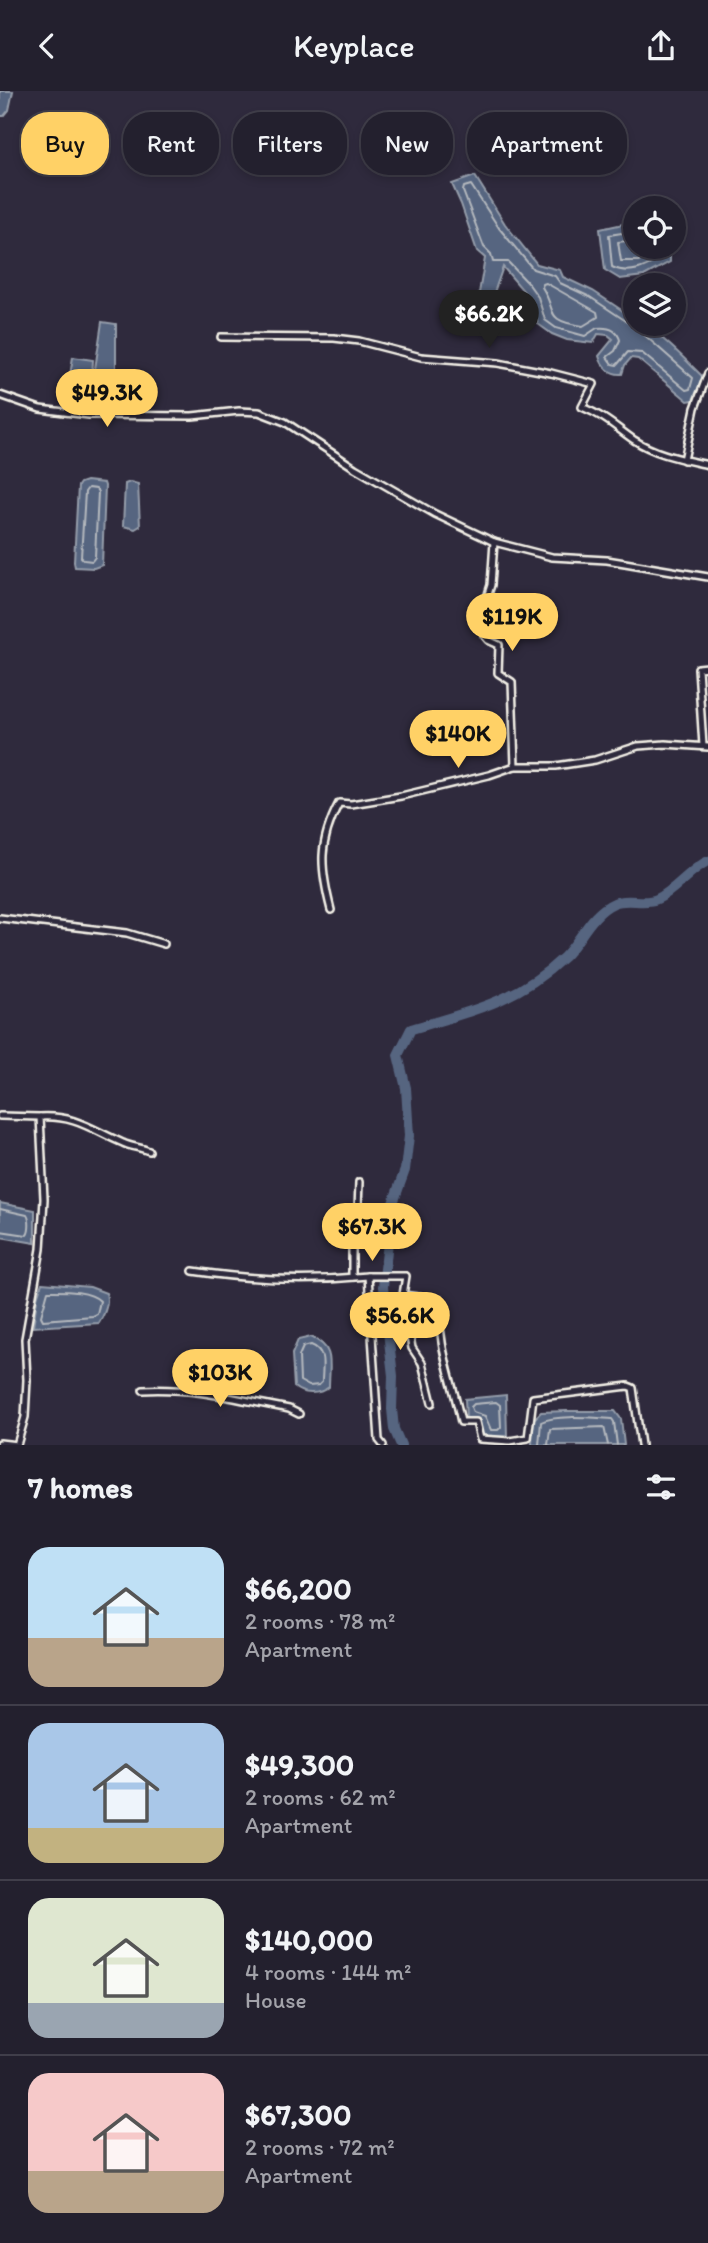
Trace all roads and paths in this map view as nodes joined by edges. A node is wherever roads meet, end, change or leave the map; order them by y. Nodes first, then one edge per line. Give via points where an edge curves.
1 (221, 337) dead end
2 (708, 373) edge
3 (0, 395) edge
4 (684, 460) junction
5 (708, 465) edge
6 (495, 542) junction
7 (708, 577) edge
8 (708, 667) edge
9 (705, 746) edge
10 (514, 766) junction
11 (331, 910) dead end
12 (0, 918) edge
13 (164, 944) dead end
14 (0, 1116) edge
15 (40, 1117) junction
16 (149, 1151) dead end
17 (359, 1182) dead end
18 (193, 1271) dead end
19 (368, 1276) junction
20 (352, 1277) junction
21 (407, 1297) junction
22 (143, 1391) dead end
23 (432, 1403) dead end
24 (299, 1415) dead end
25 (0, 1443) edge
26 (383, 1445) edge
27 (641, 1445) edge

1 - 4 street via 359,341 421,357 498,363 594,384 582,407 603,415 645,446
2 - 4 street
3 - 6 street via 40,409 89,415 259,412 285,422 435,514
4 - 5 street
6 - 7 street via 552,557 607,560
6 - 10 street via 491,585 483,610 484,635 499,645 498,673 512,681
8 - 9 street via 698,668
9 - 10 street via 655,744 595,760
10 - 11 street via 401,796 339,803 322,852
12 - 13 street via 127,933
14 - 15 street
15 - 16 street via 59,1116
15 - 25 street via 44,1199 38,1275 25,1339 25,1417 17,1445
17 - 20 street
18 - 20 street via 272,1280
19 - 20 street
19 - 21 street via 405,1276 403,1295
19 - 26 street via 379,1440
21 - 23 street via 412,1348 422,1363
21 - 27 street via 440,1300 442,1351 461,1422 475,1422 478,1438 528,1438 533,1398 628,1386 633,1388
22 - 24 street via 205,1392

